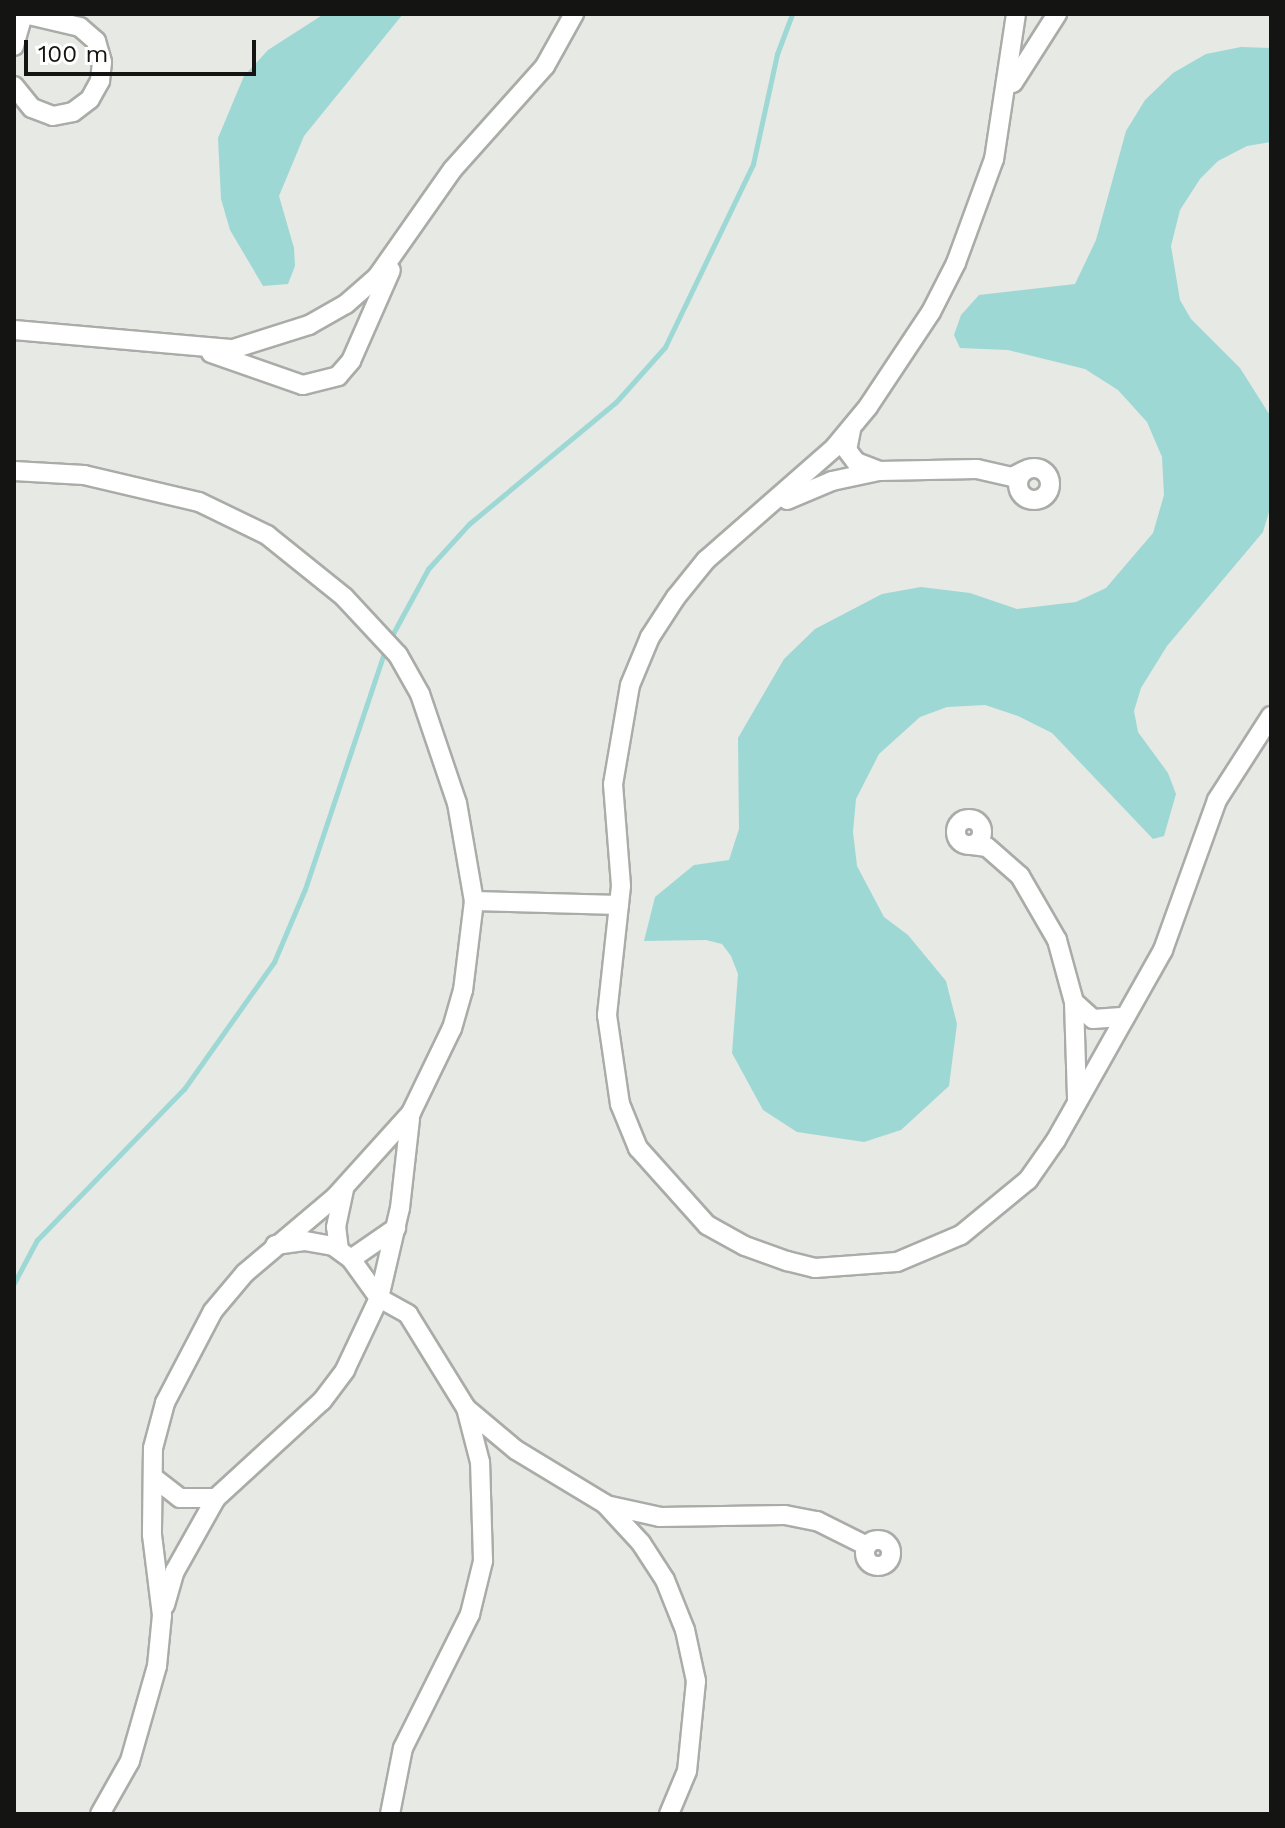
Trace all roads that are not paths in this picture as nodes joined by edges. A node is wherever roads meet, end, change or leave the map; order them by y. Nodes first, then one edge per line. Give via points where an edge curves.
1 (23, 14) edge
2 (574, 14) edge
3 (1016, 14) edge
4 (1057, 14) edge
5 (14, 46) edge
6 (14, 86) edge
7 (1006, 101) junction
8 (402, 246) junction
9 (14, 330) edge
10 (200, 349) junction
11 (852, 427) junction
12 (14, 471) edge
13 (879, 471) junction
14 (1018, 479) dead end
15 (773, 506) junction
16 (1271, 716) edge
17 (980, 840) dead end
18 (474, 901) junction
19 (619, 905) junction
20 (1074, 1002) junction
21 (1125, 1017) junction
22 (1077, 1100) junction
23 (411, 1113) junction
24 (345, 1188) junction
25 (396, 1228) junction
26 (272, 1246) junction
27 (345, 1254) junction
28 (379, 1298) junction
29 (466, 1408) junction
30 (516, 1450) junction
31 (480, 1462) junction
32 (153, 1477) junction
33 (216, 1498) junction
34 (605, 1504) junction
35 (660, 1517) junction
36 (641, 1543) junction
37 (867, 1546) dead end
38 (162, 1615) junction
39 (100, 1814) edge
40 (390, 1814) edge
41 (669, 1814) edge

1 - 5 street
1 - 6 street via 80,27 96,41 100,81 90,99 73,112 53,116 32,108
2 - 8 street via 545,66 453,169
3 - 7 street
4 - 7 street via 1031,48
7 - 11 street via 994,159 956,263 898,365
8 - 10 street via 346,304 309,325 233,349
8 - 10 street via 351,361 338,376 303,385
9 - 10 street via 118,336
11 - 13 street via 847,450 856,462
11 - 15 street
12 - 18 street via 84,475 143,486 236,516 309,569 372,627 398,655 444,754
13 - 14 street via 977,469
13 - 15 street via 832,481
15 - 19 street via 706,560 683,588 650,637 630,685 613,784
16 - 21 street via 1217,800 1163,950
17 - 20 street via 1020,876 1039,905 1057,940
18 - 19 street
18 - 23 street via 463,990 452,1028
19 - 22 street via 607,1015 620,1104 638,1148 673,1192 707,1225 745,1246 815,1268 897,1262 926,1252 1000,1208 1028,1180
20 - 21 street via 1093,1019
20 - 22 street
21 - 22 street
23 - 24 street
23 - 25 street
24 - 26 street
24 - 27 street via 336,1227
25 - 27 street
25 - 28 street
26 - 27 street via 315,1241
26 - 32 street via 213,1311 186,1356 165,1403 153,1448
27 - 28 street
28 - 29 street via 408,1314
28 - 33 street via 345,1370 322,1401
29 - 30 street
29 - 31 street
30 - 31 street
30 - 34 street
31 - 40 street via 483,1561 470,1614 403,1748
32 - 33 street via 180,1498
32 - 38 street via 152,1535
33 - 38 street via 175,1571
34 - 35 street
34 - 36 street
35 - 36 street
35 - 37 street via 785,1515 817,1521
36 - 41 street via 665,1580 685,1630 696,1681 687,1771
38 - 39 street via 149,1706 130,1761

